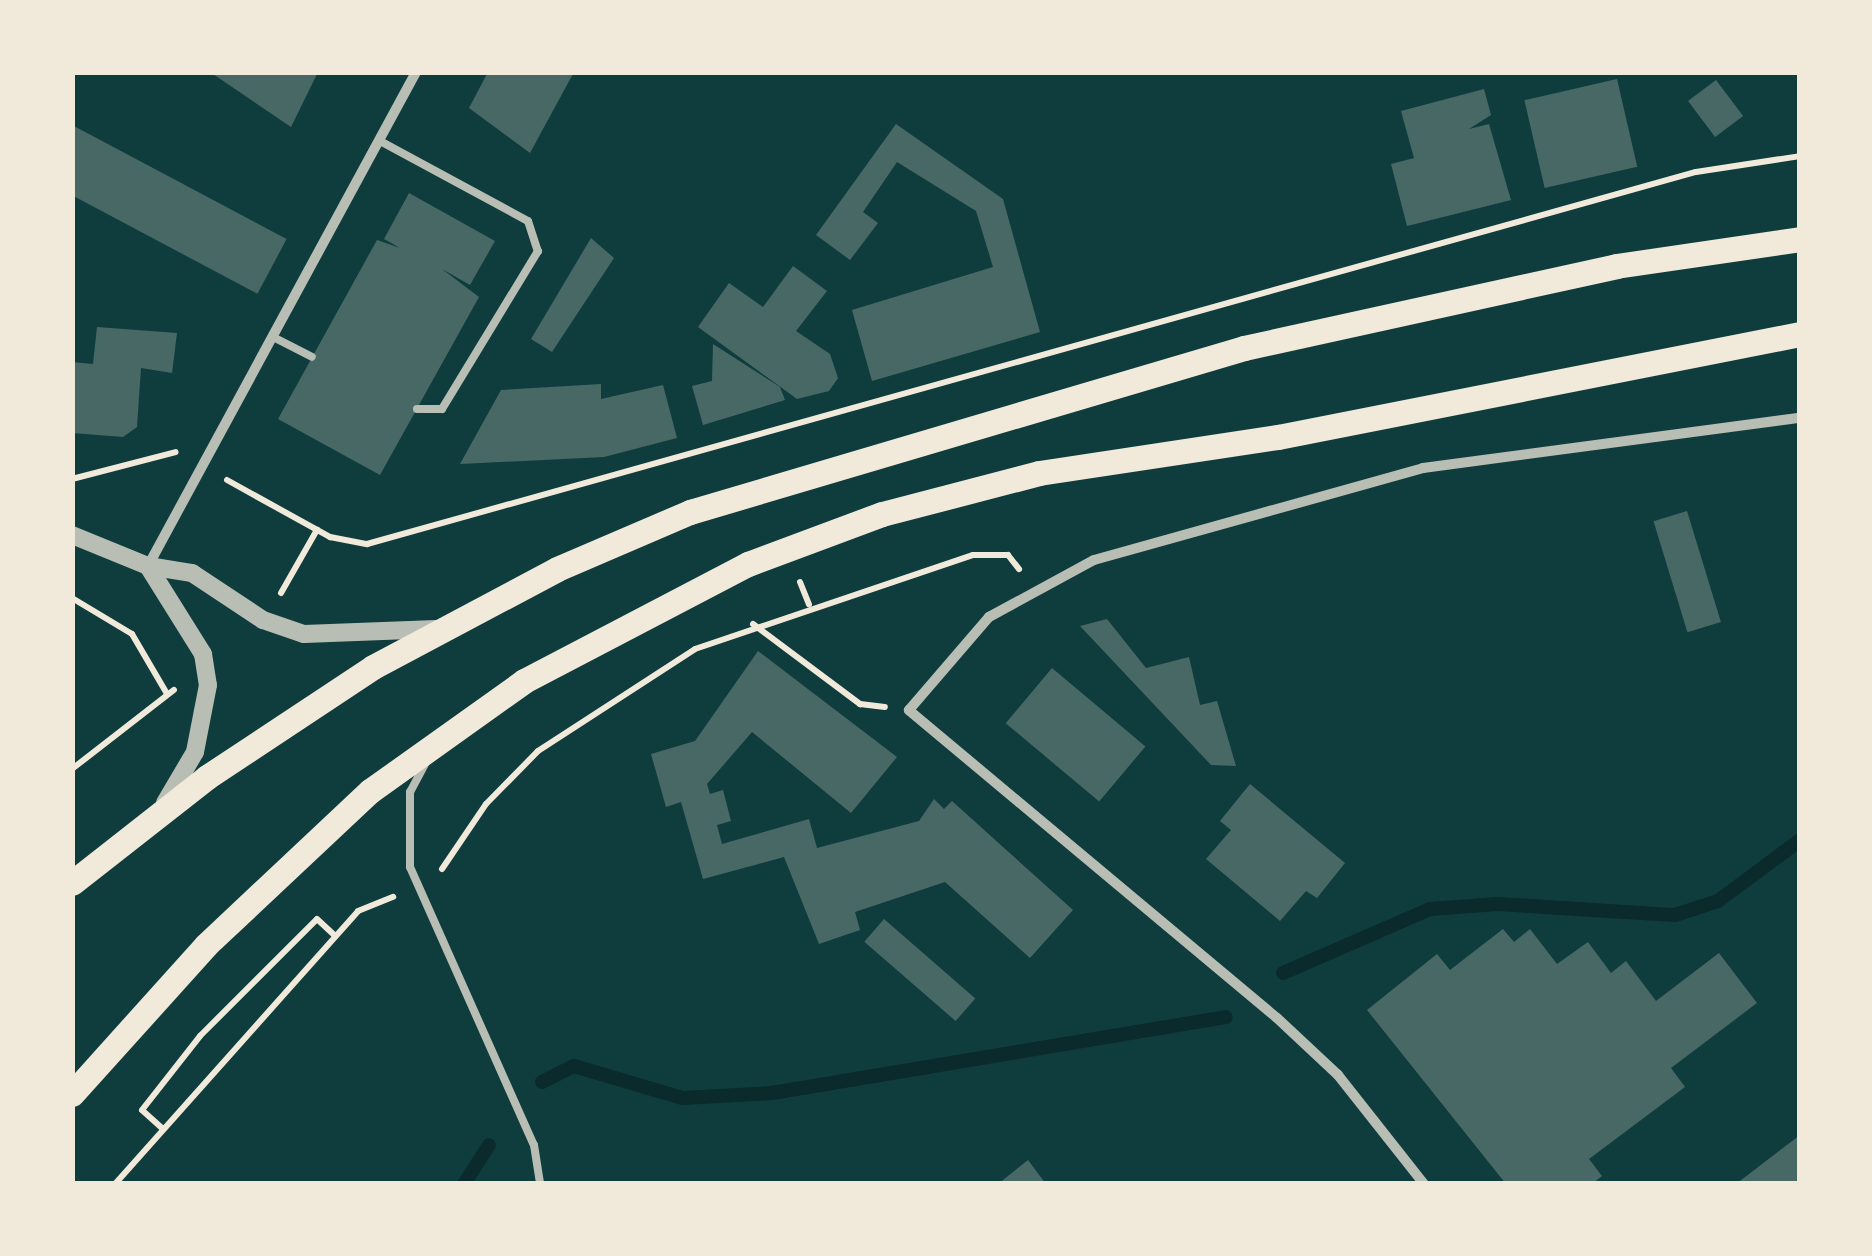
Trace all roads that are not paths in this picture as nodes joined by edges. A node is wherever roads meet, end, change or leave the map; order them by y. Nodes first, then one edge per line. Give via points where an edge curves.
1 (416, 72) edge
2 (380, 141) junction
3 (1800, 239) edge
4 (1800, 334) edge
5 (277, 339) junction
6 (312, 357) dead end
7 (417, 409) dead end
8 (1800, 418) edge
9 (72, 535) edge
10 (148, 566) junction
11 (437, 629) junction
12 (438, 740) junction
13 (158, 814) junction
14 (72, 883) edge
15 (72, 1094) edge
16 (540, 1184) edge
17 (1424, 1184) edge

1 - 2 street
2 - 5 street
2 - 7 lane via 528,221 538,252 442,409
3 - 11 main road via 1390,314 953,427 690,512
4 - 12 main road via 1278,437 1039,473 900,509 647,612
5 - 6 lane
5 - 10 street
8 - 17 street via 1423,468 1094,560 1032,588 960,641 909,710 1289,1030
9 - 10 street
10 - 11 street via 192,572 263,620 304,634
10 - 13 street via 202,654 209,701 195,752
11 - 13 main road
12 - 15 main road via 262,890
12 - 16 lane via 410,792 405,832 418,886 534,1145
13 - 14 main road

